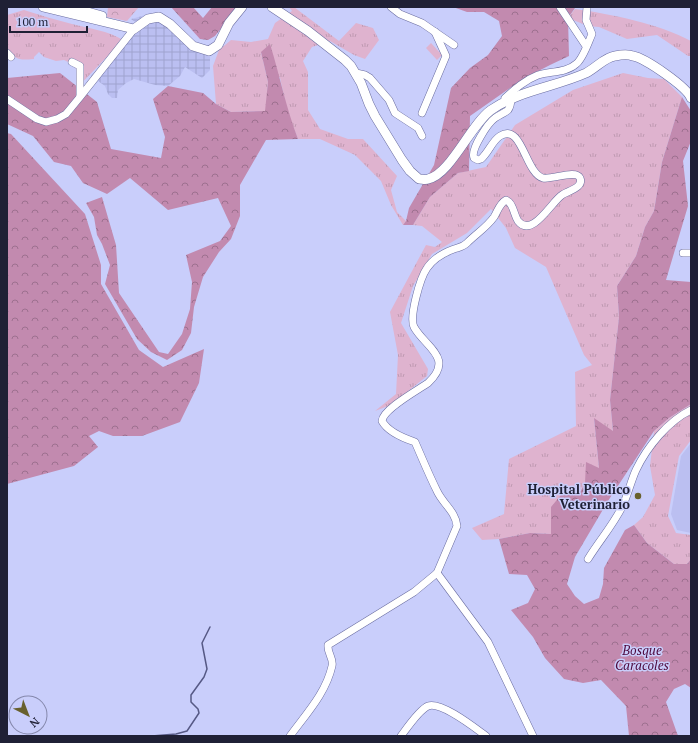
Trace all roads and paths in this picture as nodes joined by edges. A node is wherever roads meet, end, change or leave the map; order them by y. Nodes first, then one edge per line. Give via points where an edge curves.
1 (43, 7) edge
2 (70, 7) edge
3 (242, 7) edge
4 (272, 7) edge
5 (391, 7) edge
6 (560, 7) edge
7 (587, 7) edge
8 (137, 26) junction
9 (435, 32) junction
10 (454, 45) dead end
11 (586, 46) junction
12 (72, 62) dead end
13 (356, 73) junction
14 (80, 97) junction
15 (511, 98) junction
16 (691, 98) edge
17 (7, 99) edge
18 (489, 111) junction
19 (422, 113) dead end
20 (422, 136) dead end
21 (683, 253) dead end
22 (691, 253) edge
23 (691, 410) edge
24 (588, 558) dead end
25 (437, 573) junction
26 (290, 736) edge
27 (401, 736) edge
28 (486, 736) edge
29 (533, 736) edge

1 - 8 main road
2 - 8 main road
3 - 8 main road via 229,23 218,45 209,51 193,46 159,17
4 - 13 main road via 345,60
5 - 9 street
6 - 11 street
7 - 11 street via 586,20 592,34
8 - 14 street
9 - 10 street
9 - 19 street via 446,56
11 - 18 street via 576,65 524,81
12 - 14 street via 80,66
13 - 18 main road via 375,116 402,160 419,179 429,179 440,174
13 - 20 street via 370,78 389,100 395,113 418,128
14 - 17 street via 66,114 46,122 20,109
15 - 16 main road via 587,72 613,56 632,55 645,60 683,87
15 - 18 main road
15 - 25 street via 509,109 495,118 485,129 473,153 474,158 481,159 496,138 508,133 518,141 530,167 538,176 550,178 573,174 578,176 580,182 575,189 556,199 534,224 522,224 506,200 490,223 462,247 442,254 432,262 418,287 413,323 435,352 438,365 428,384 388,411 382,417 382,421 396,434 415,442 437,492 457,520 454,535
21 - 22 street
23 - 24 street via 670,423 647,451 636,470 623,505
25 - 26 street via 414,592 328,646 333,662 326,685
25 - 29 street via 488,642
27 - 28 street via 429,705 438,706 470,723

